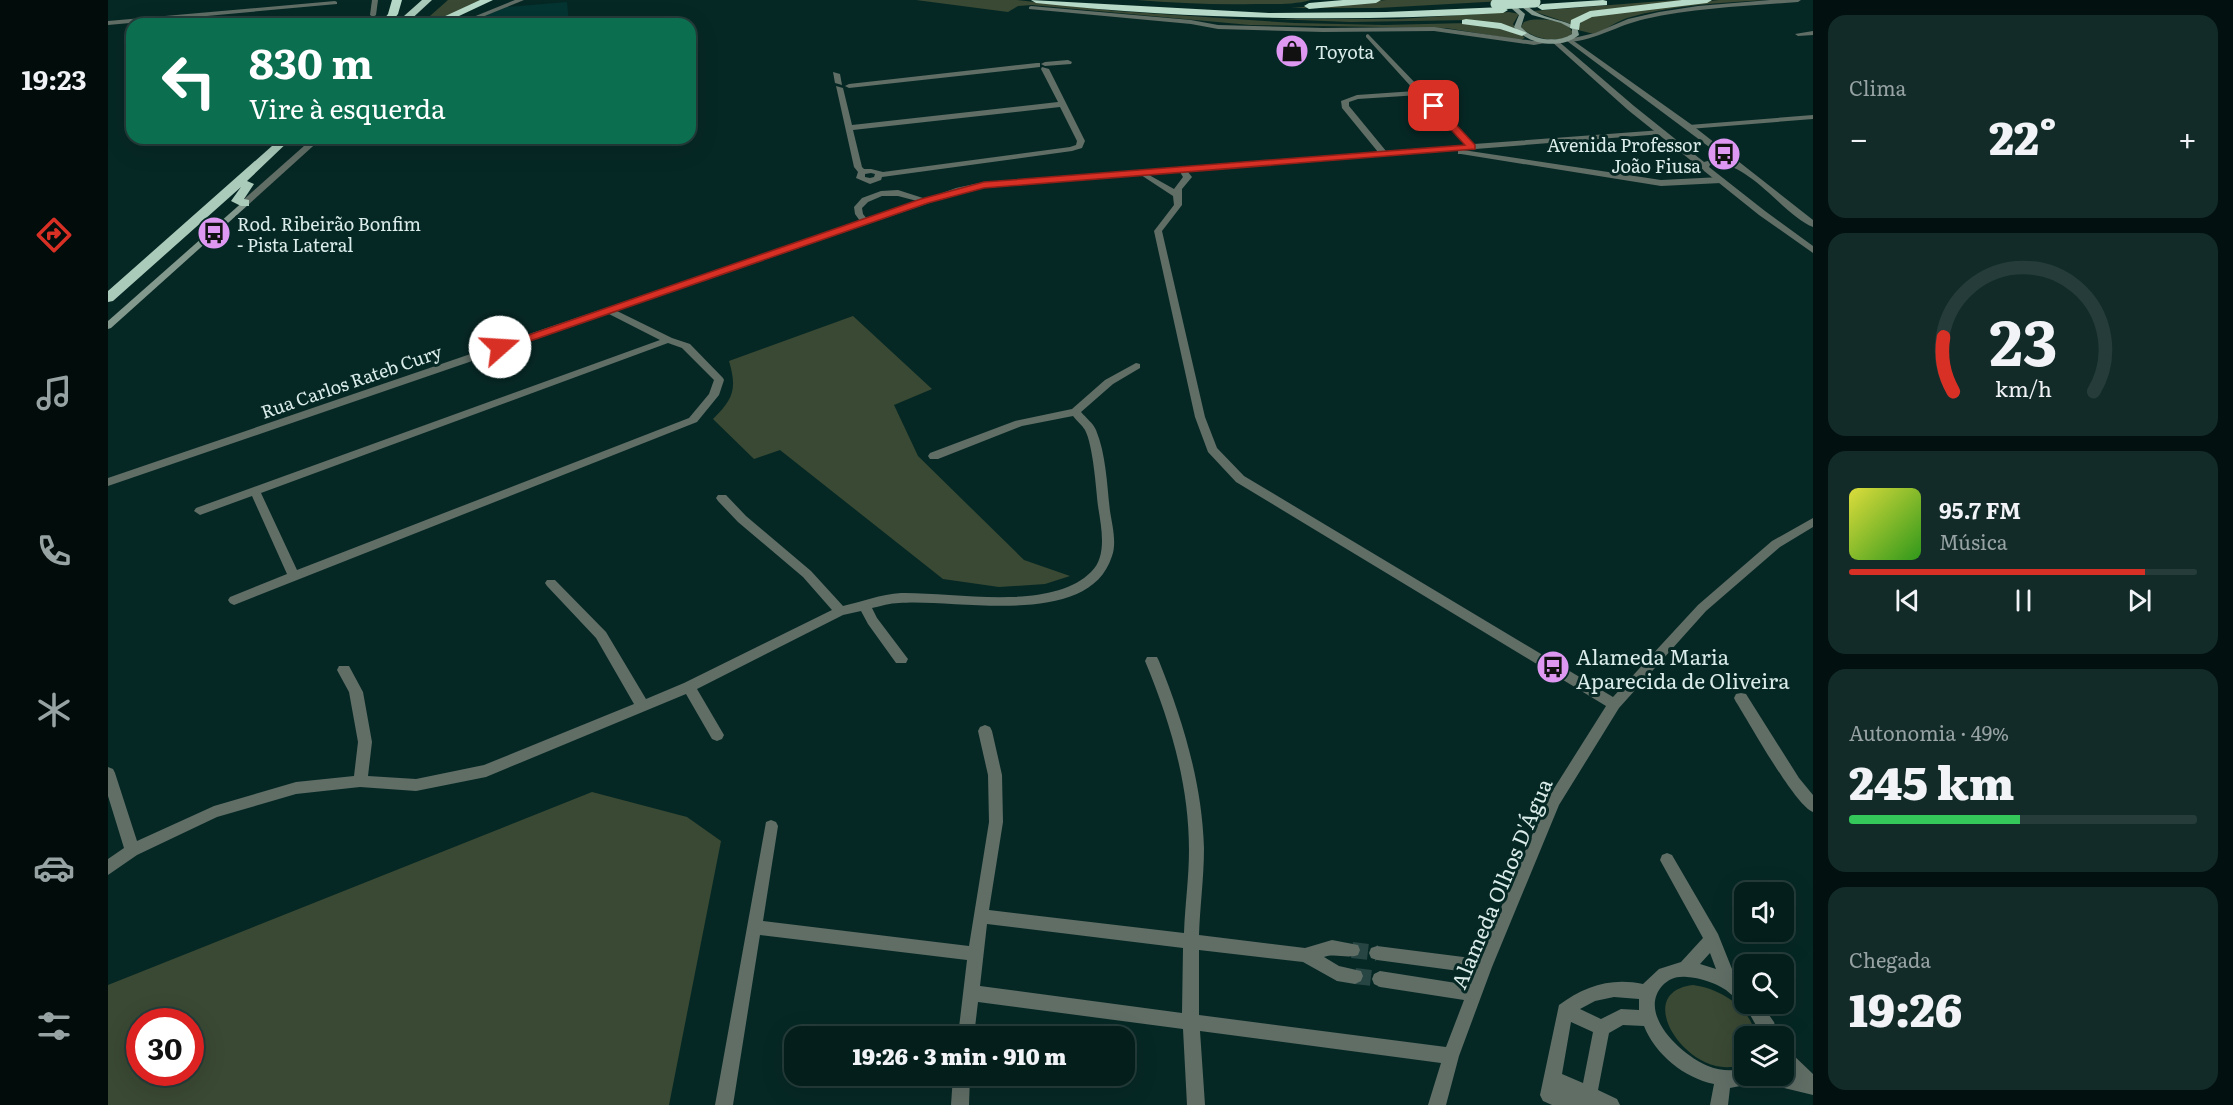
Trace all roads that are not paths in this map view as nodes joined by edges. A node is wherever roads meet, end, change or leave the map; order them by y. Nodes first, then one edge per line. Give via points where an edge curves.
1 (375, 0) edge
2 (397, 0) edge
3 (427, 0) edge
4 (440, 0) edge
5 (488, 0) edge
6 (520, 0) edge
7 (1096, 0) edge
8 (1376, 0) edge
9 (1516, 0) edge
10 (1561, 0) edge
11 (1643, 0) edge
12 (1707, 0) edge
13 (1798, 0) edge
14 (301, 3) edge
15 (335, 3) dead end
16 (1033, 4) edge
17 (1502, 5) edge
18 (1538, 5) junction
19 (1191, 7) junction
20 (1134, 10) junction
21 (373, 15) dead end
22 (149, 18) edge
23 (390, 18) edge
24 (407, 18) edge
25 (420, 18) edge
26 (446, 18) edge
27 (474, 18) edge
28 (126, 20) edge
29 (108, 22) edge
30 (1576, 30) junction
31 (1603, 32) junction
32 (1813, 33) edge
33 (1525, 34) junction
34 (1798, 34) dead end
35 (1368, 36) dead end
36 (1569, 40) junction
37 (1513, 41) junction
38 (1553, 41) junction
39 (1068, 62) dead end
40 (1042, 66) junction
41 (836, 74) dead end
42 (839, 86) junction
43 (1421, 93) junction
44 (1063, 104) junction
45 (1631, 108) junction
46 (1664, 109) junction
47 (1813, 117) edge
48 (1689, 127) junction
49 (850, 128) junction
50 (1662, 132) junction
51 (1675, 143) junction
52 (274, 144) edge
53 (274, 144) edge
54 (274, 144) edge
55 (311, 144) edge
56 (1490, 145) junction
57 (1712, 145) junction
58 (1472, 147) junction
59 (1442, 149) junction
60 (1384, 154) junction
61 (1498, 158) junction
62 (1705, 167) junction
63 (1741, 168) junction
64 (1183, 170) junction
65 (1143, 173) junction
66 (863, 176) junction
67 (878, 177) junction
68 (1721, 180) junction
69 (1178, 189) junction
70 (885, 192) junction
71 (873, 195) junction
72 (924, 201) junction
73 (245, 203) junction
74 (866, 222) junction
75 (1813, 224) edge
76 (1813, 250) edge
77 (108, 285) edge
78 (108, 298) edge
79 (609, 310) junction
80 (108, 326) edge
81 (668, 340) junction
82 (1136, 366) dead end
83 (1075, 412) junction
84 (934, 456) dead end
85 (108, 482) edge
86 (255, 491) junction
87 (722, 498) dead end
88 (200, 511) dead end
89 (1813, 522) edge
90 (294, 577) junction
91 (551, 583) dead end
92 (234, 600) dead end
93 (864, 605) junction
94 (840, 611) junction
95 (902, 659) dead end
96 (1152, 661) dead end
97 (344, 670) dead end
98 (690, 687) junction
99 (1741, 698) dead end
100 (1614, 704) junction
101 (642, 705) junction
102 (985, 731) dead end
103 (717, 735) dead end
104 (108, 773) edge
105 (360, 781) junction
106 (1813, 806) edge
107 (771, 826) dead end
108 (132, 850) junction
109 (1667, 860) dead end
110 (108, 868) edge
111 (980, 916) junction
112 (754, 927) junction
113 (1712, 939) junction
114 (1191, 942) junction
115 (1352, 950) tunnel mouth
116 (1377, 953) tunnel mouth
117 (975, 954) junction
118 (1305, 955) junction
119 (1484, 967) junction
120 (1685, 969) junction
121 (1355, 976) tunnel mouth
122 (1380, 980) tunnel mouth
123 (1730, 983) junction
124 (1734, 986) edge
125 (971, 993) junction
126 (1648, 993) junction
127 (1474, 994) junction
128 (1565, 1011) junction
129 (1648, 1018) junction
130 (1192, 1022) junction
131 (967, 1026) edge
132 (1602, 1028) junction
133 (1451, 1056) junction
134 (1794, 1068) edge
135 (1552, 1078) junction
136 (1723, 1080) junction
137 (1734, 1080) edge
138 (1794, 1082) edge
139 (961, 1086) edge
140 (1813, 1086) edge
141 (1588, 1100) edge
142 (724, 1105) edge
143 (960, 1105) edge
144 (1196, 1105) edge
145 (1437, 1105) edge
146 (1574, 1105) edge
147 (1611, 1105) edge
148 (1719, 1105) edge

1 - 21 street
2 - 23 highway
3 - 24 highway
4 - 25 highway
5 - 26 highway
6 - 27 street
7 - 19 highway
8 - 19 highway via 1284,7
9 - 30 main road via 1534,14
10 - 18 highway
11 - 18 highway
12 - 30 highway via 1590,14 1578,19
13 - 31 street via 1681,10 1638,18
14 - 15 street
14 - 22 street
16 - 20 highway
16 - 37 street via 1218,27 1434,29
17 - 18 highway
17 - 19 highway via 1328,11
17 - 20 highway via 1338,17
17 - 33 main road via 1523,15 1517,24
20 - 33 highway via 1329,23 1476,22
28 - 29 street
30 - 31 street via 1591,35
30 - 36 main road
31 - 36 street via 1591,38
32 - 34 street
33 - 37 street via 1527,40
33 - 38 main road
35 - 43 street
36 - 38 main road
36 - 46 street
37 - 38 street
38 - 45 street
39 - 40 street
40 - 42 street
40 - 44 street
41 - 42 street
42 - 49 street
43 - 58 street
43 - 60 street via 1345,101
44 - 49 street
44 - 67 street via 1081,141 1072,149
45 - 46 street via 1631,103 1639,100
45 - 50 street
46 - 48 street
47 - 48 street
48 - 57 street
49 - 66 street
50 - 51 street
50 - 56 street, Rua Carlos Rateb Cury
51 - 57 street via 1704,152 1711,150
51 - 62 street
52 - 73 highway via 237,198
53 - 77 highway
54 - 78 highway via 174,241
55 - 73 street
56 - 58 street, Rua Carlos Rateb Cury
56 - 61 street
57 - 63 street
58 - 59 street, Rua Carlos Rateb Cury
59 - 60 street, Rua Carlos Rateb Cury
59 - 61 street
60 - 64 street, Rua Carlos Rateb Cury
61 - 68 street via 1661,183
62 - 63 street via 1715,161
62 - 68 street
63 - 75 street
64 - 65 street, Rua Carlos Rateb Cury
64 - 69 street via 1188,177
65 - 69 street via 1148,179
65 - 72 street, Rua Carlos Rateb Cury via 984,185
66 - 67 street
66 - 71 street
67 - 70 street
68 - 76 street
69 - 100 street via 1178,206 1158,231 1200,417 1212,449 1240,479
70 - 71 street
70 - 72 street
71 - 74 street via 858,207
72 - 74 street, Rua Carlos Rateb Cury
73 - 80 main road
74 - 79 street, Rua Carlos Rateb Cury
79 - 81 street
79 - 85 street, Rua Carlos Rateb Cury
81 - 86 street
81 - 90 street via 686,346 719,380 714,395 693,420
82 - 83 street via 1109,382
83 - 84 street via 1019,423
83 - 93 street via 1090,429 1100,473 1107,555 1097,574 1076,589 1051,598 898,598
86 - 88 street
86 - 90 street
87 - 94 street via 807,574
89 - 100 street, Alameda Olhos D'Água via 1776,544 1702,608
90 - 92 street
91 - 101 street via 601,635
93 - 94 street
93 - 95 street
94 - 98 street
96 - 114 street via 1182,743 1191,788 1196,888
97 - 105 street via 356,692 365,742
98 - 101 street
98 - 103 street
99 - 106 street
100 - 119 street, Alameda Olhos D'Água via 1554,802
101 - 105 street via 486,771 416,785
102 - 111 street via 995,775 996,822
104 - 108 street
105 - 108 street via 296,788 214,812
107 - 112 street
108 - 110 street
109 - 113 street
111 - 114 street
111 - 117 street
112 - 117 street
112 - 142 street
113 - 120 street
113 - 123 street
114 - 118 street
114 - 130 street
115 - 118 street via 1332,947
116 - 119 street
117 - 125 street
118 - 121 street via 1337,973
119 - 127 street, Alameda Olhos D'Água
120 - 123 street
120 - 126 street via 1668,972 1655,980
122 - 127 street
123 - 124 street
125 - 130 street
125 - 131 street
126 - 128 street via 1631,988 1600,991
126 - 129 street
127 - 133 street, Alameda Olhos D'Água
128 - 132 street
128 - 135 street
129 - 132 street via 1622,1017
129 - 136 street via 1676,1057 1699,1072
130 - 133 street
130 - 144 street
132 - 141 street
133 - 145 street, Alameda Olhos D'Água
134 - 140 street
135 - 141 street
135 - 146 street via 1549,1095
136 - 137 street
136 - 148 street
138 - 140 street
139 - 143 street
141 - 147 street

